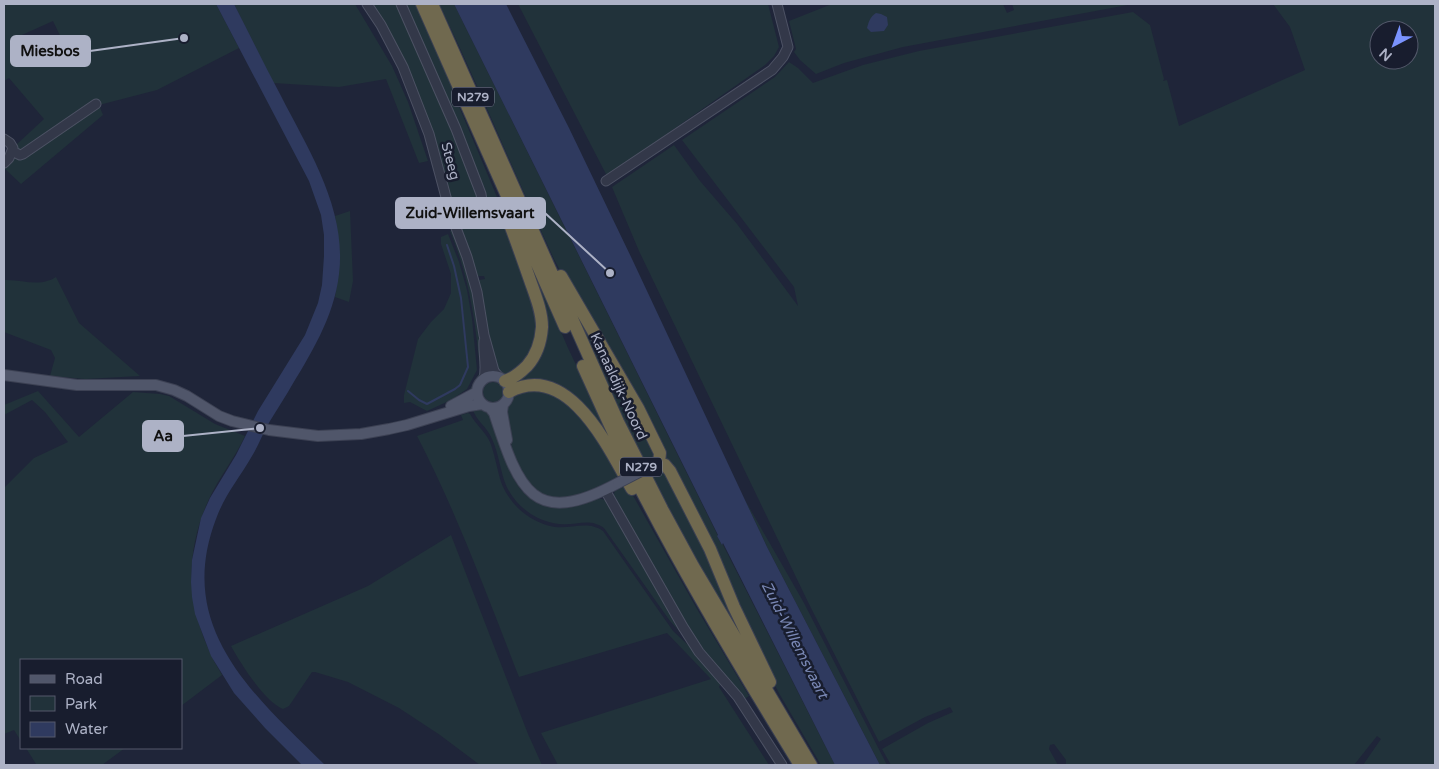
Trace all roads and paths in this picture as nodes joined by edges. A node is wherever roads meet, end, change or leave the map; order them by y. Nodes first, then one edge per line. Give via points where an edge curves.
1 (367, 4) edge
2 (401, 4) edge
3 (422, 4) edge
4 (432, 4) edge
5 (777, 4) edge
6 (96, 104) dead end
7 (4, 139) edge
8 (12, 151) junction
9 (4, 163) edge
10 (494, 168) junction
11 (606, 181) dead end
12 (515, 190) junction
13 (454, 224) junction
14 (484, 335) junction
15 (4, 375) edge
16 (484, 378) junction
17 (504, 383) junction
18 (477, 392) junction
19 (503, 405) junction
20 (486, 406) junction
21 (442, 413) junction
22 (508, 451) junction
23 (655, 465) junction
24 (605, 490) junction
25 (673, 550) junction
26 (791, 731) junction
27 (782, 765) edge
28 (800, 765) edge
29 (811, 765) edge

1 - 13 street, Steeg via 403,67 420,107
2 - 13 street via 481,194 482,204 478,213 469,220
3 - 10 highway, Kanaaldijk-Noord / N279
4 - 12 highway, Kanaaldijk-Noord / N279
5 - 11 street via 788,47 772,70
6 - 8 street via 23,154
7 - 8 street via 12,145
8 - 9 street
10 - 17 highway, N279 via 498,190 538,305 542,327 539,344 529,364
10 - 25 highway, Kanaaldijk-Noord / N279 via 611,428
12 - 23 highway, N279 via 566,287 638,408 661,456
12 - 26 highway, Kanaaldijk-Noord / N279 via 594,371 662,510
13 - 14 street, Steeg via 477,292
14 - 16 street, Steeg
14 - 17 street, Steeg via 494,371
15 - 21 main road via 77,385 156,385 187,396 232,421 269,430 318,436 361,434 407,425
16 - 17 main road via 491,376
16 - 18 main road
17 - 19 main road via 508,399
17 - 25 highway, N279 via 543,386 576,404 588,418 659,534
18 - 20 main road
18 - 21 main road
19 - 20 main road via 497,408
19 - 22 main road
20 - 21 main road
20 - 22 main road
22 - 24 main road via 520,481 542,500 561,504 574,502
23 - 24 main road, bridge
23 - 26 highway, N279 via 665,465 670,471 710,549
24 - 27 street via 699,652 738,697
25 - 28 highway, Kanaaldijk-Noord / N279
26 - 29 highway, Kanaaldijk-Noord / N279

